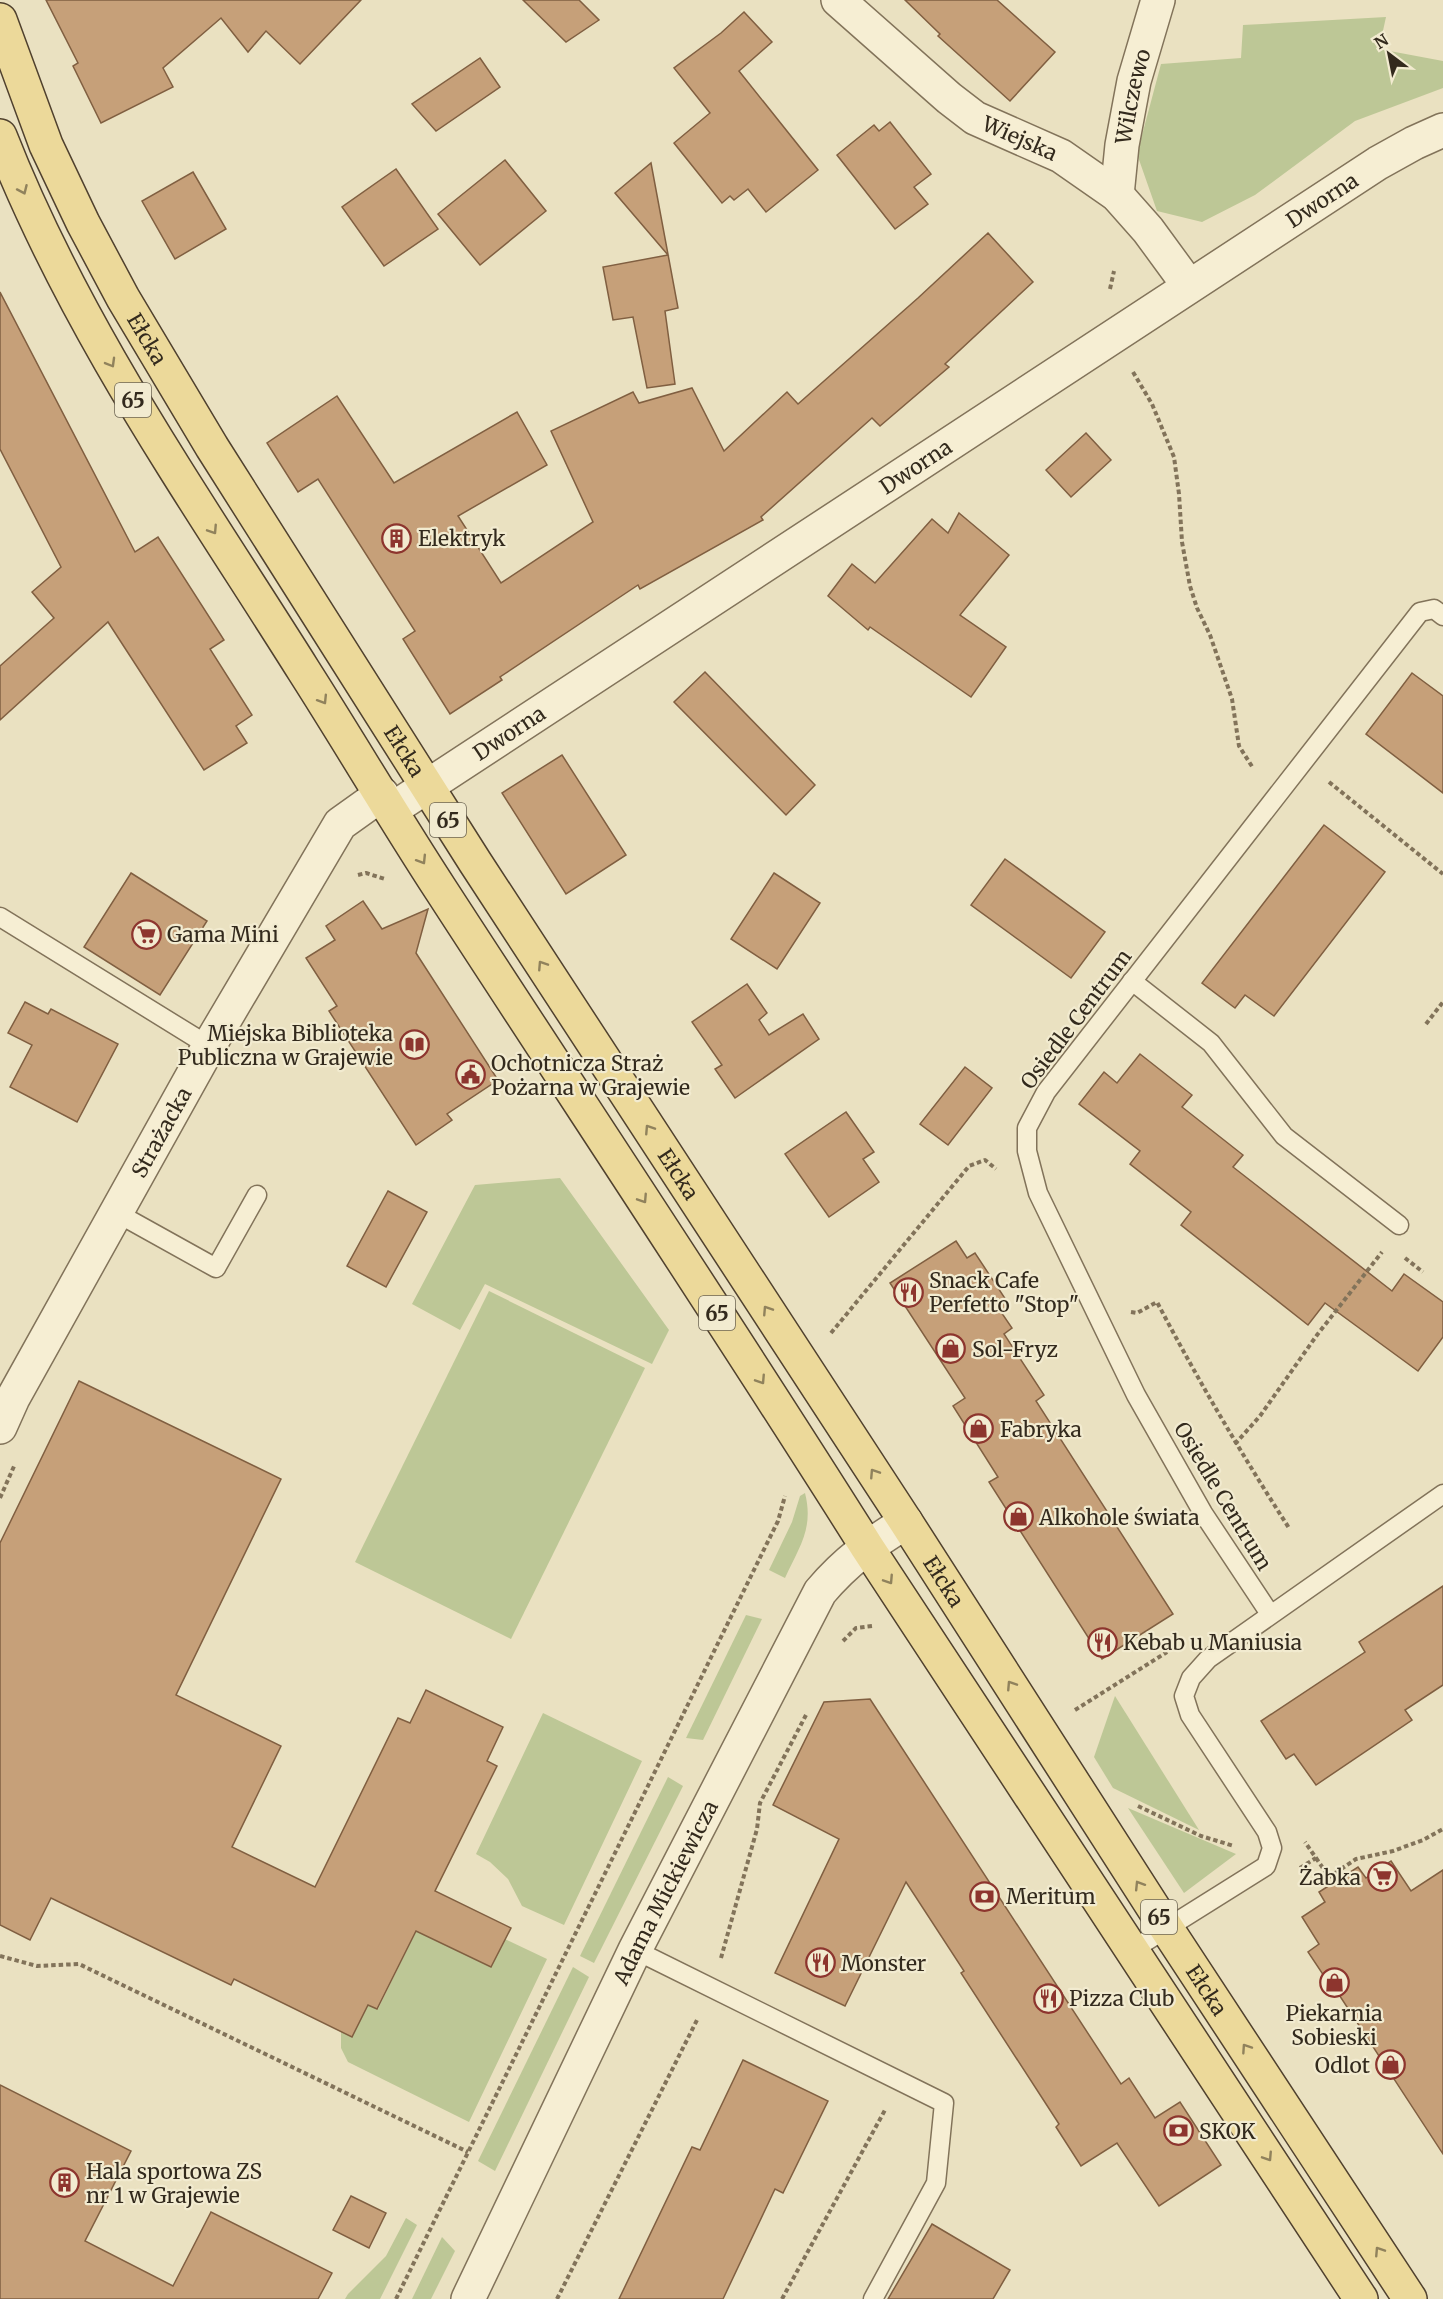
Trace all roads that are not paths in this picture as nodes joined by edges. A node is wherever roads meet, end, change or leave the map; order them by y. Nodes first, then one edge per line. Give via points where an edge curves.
1 (838, 0) edge
2 (1158, 0) edge
3 (0, 20) edge
4 (1443, 130) edge
5 (0, 136) edge
6 (1117, 195) junction
7 (1189, 286) junction
8 (1443, 616) edge
9 (426, 786) junction
10 (387, 802) junction
11 (0, 917) edge
12 (1132, 981) junction
13 (209, 1046) junction
14 (257, 1195) dead end
15 (117, 1213) junction
16 (1398, 1225) dead end
17 (4, 1407) edge
18 (1443, 1494) edge
19 (906, 1522) junction
20 (867, 1547) junction
21 (1270, 1614) junction
22 (1167, 1929) junction
23 (635, 1950) junction
24 (1132, 1950) junction
25 (468, 2299) edge
26 (873, 2299) edge
27 (1361, 2299) edge
28 (1410, 2299) edge

1 - 6 street, Wiejska via 975,118 1060,156
2 - 6 street, Wilczewo via 1134,81
3 - 9 main road, Ełcka / 65 via 46,145 123,298
4 - 7 street, Dworna via 1378,163
5 -> 10 main road, Ełcka / 65 via 87,322 173,469
6 - 7 street, Wiejska via 1149,230
7 - 9 street, Dworna
8 - 12 lane, Osiedle Centrum via 1434,609 1420,612
9 - 10 street, Dworna
19 -> 9 main road, Ełcka / 65
10 - 13 street, Strażacka via 340,824
10 -> 20 main road, Ełcka / 65
11 - 13 lane
12 - 16 lane via 1211,1043 1284,1136
12 - 21 lane, Osiedle Centrum via 1046,1092 1027,1128 1027,1151 1038,1193 1137,1395 1203,1513
13 - 15 street, Strażacka
14 - 15 lane via 216,1268
15 - 17 street, Strażacka
18 - 21 lane
19 - 20 street, Adama Mickiewicza
22 -> 19 main road, Ełcka / 65
20 - 23 street, Adama Mickiewicza via 838,1570 820,1592
20 -> 24 main road, Ełcka / 65
21 - 22 lane via 1208,1659 1191,1678 1184,1696 1190,1715 1267,1832 1272,1848 1266,1866
22 - 24 lane
28 -> 22 main road, Ełcka / 65
23 - 25 street, Adama Mickiewicza
23 - 26 lane via 944,2103 936,2183
24 -> 27 main road, Ełcka / 65

